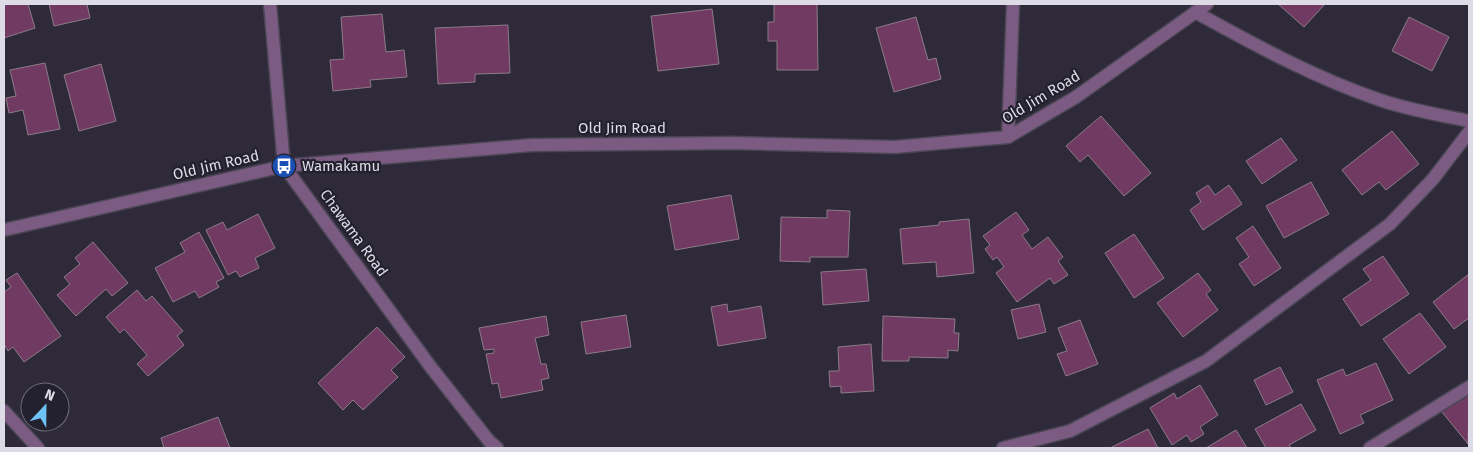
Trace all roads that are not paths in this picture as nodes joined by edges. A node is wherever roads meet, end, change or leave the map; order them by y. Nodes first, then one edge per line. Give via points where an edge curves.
1 (270, 4) edge
2 (1013, 4) edge
3 (1207, 4) edge
4 (1195, 12) junction
5 (1469, 120) edge
6 (1469, 132) edge
7 (1008, 137) junction
8 (284, 166) junction
9 (4, 230) edge
10 (1469, 387) edge
11 (4, 411) edge
12 (38, 448) edge
13 (497, 448) edge
14 (1003, 448) edge
15 (1370, 448) edge

1 - 8 street
2 - 7 street
3 - 4 street, Old Jim Road
4 - 5 street via 1325,79 1382,101
4 - 7 street, Old Jim Road via 1076,97
6 - 14 street via 1433,179 1390,224 1206,361 1070,431
7 - 8 street, Old Jim Road via 895,147 532,145
8 - 9 street, Old Jim Road
8 - 13 street, Chawama Road via 430,366
10 - 15 street
11 - 12 street

